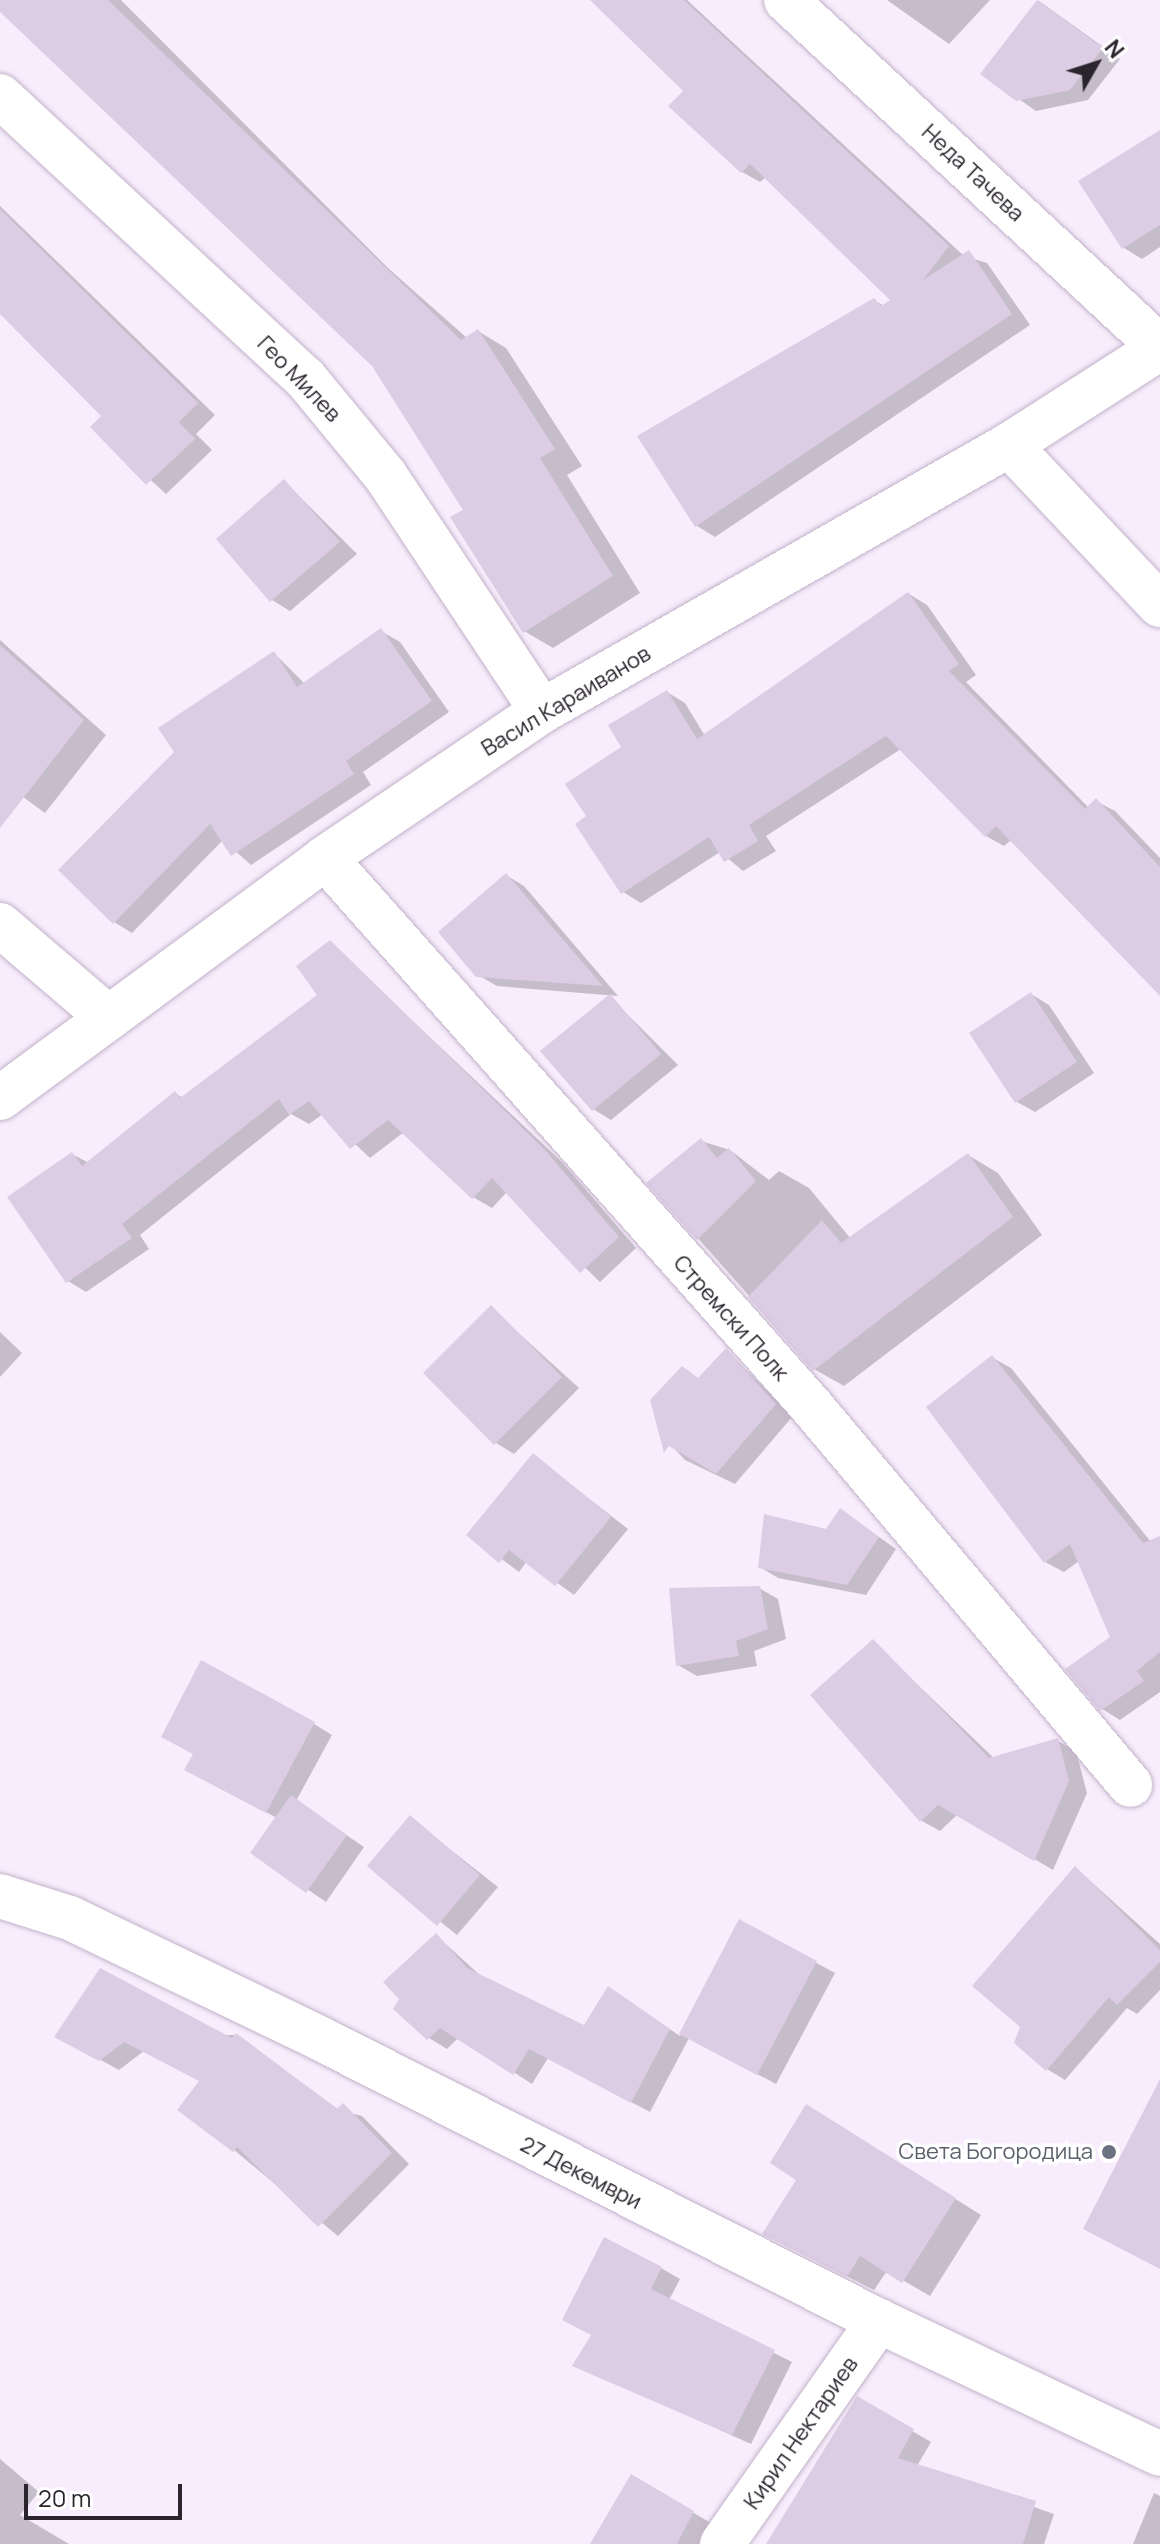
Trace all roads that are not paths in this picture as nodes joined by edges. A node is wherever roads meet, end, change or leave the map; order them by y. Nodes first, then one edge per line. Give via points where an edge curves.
1 (786, 0) edge
2 (0, 96) edge
3 (1160, 347) edge
4 (1009, 445) junction
5 (1160, 605) edge
6 (542, 711) junction
7 (325, 858) junction
8 (0, 925) edge
9 (109, 1018) junction
10 (0, 1098) edge
11 (1130, 1785) dead end
12 (0, 1896) edge
13 (879, 2321) junction
14 (1160, 2454) edge
15 (722, 2544) edge

1 - 3 street, Неда Тачева
2 - 6 street, Гео Милев via 305,378 385,475
3 - 4 street, Васил Караиванов
4 - 5 street
4 - 6 street, Васил Караиванов
6 - 7 street, Васил Караиванов
7 - 9 street, Васил Караиванов
7 - 11 street, Стремски Полк via 812,1407
8 - 9 street
9 - 10 street, Васил Караиванов
12 - 13 street, 27 Декември via 70,1918 321,2039
13 - 14 street, 27 Декември
13 - 15 street, Кирил Нектариев

